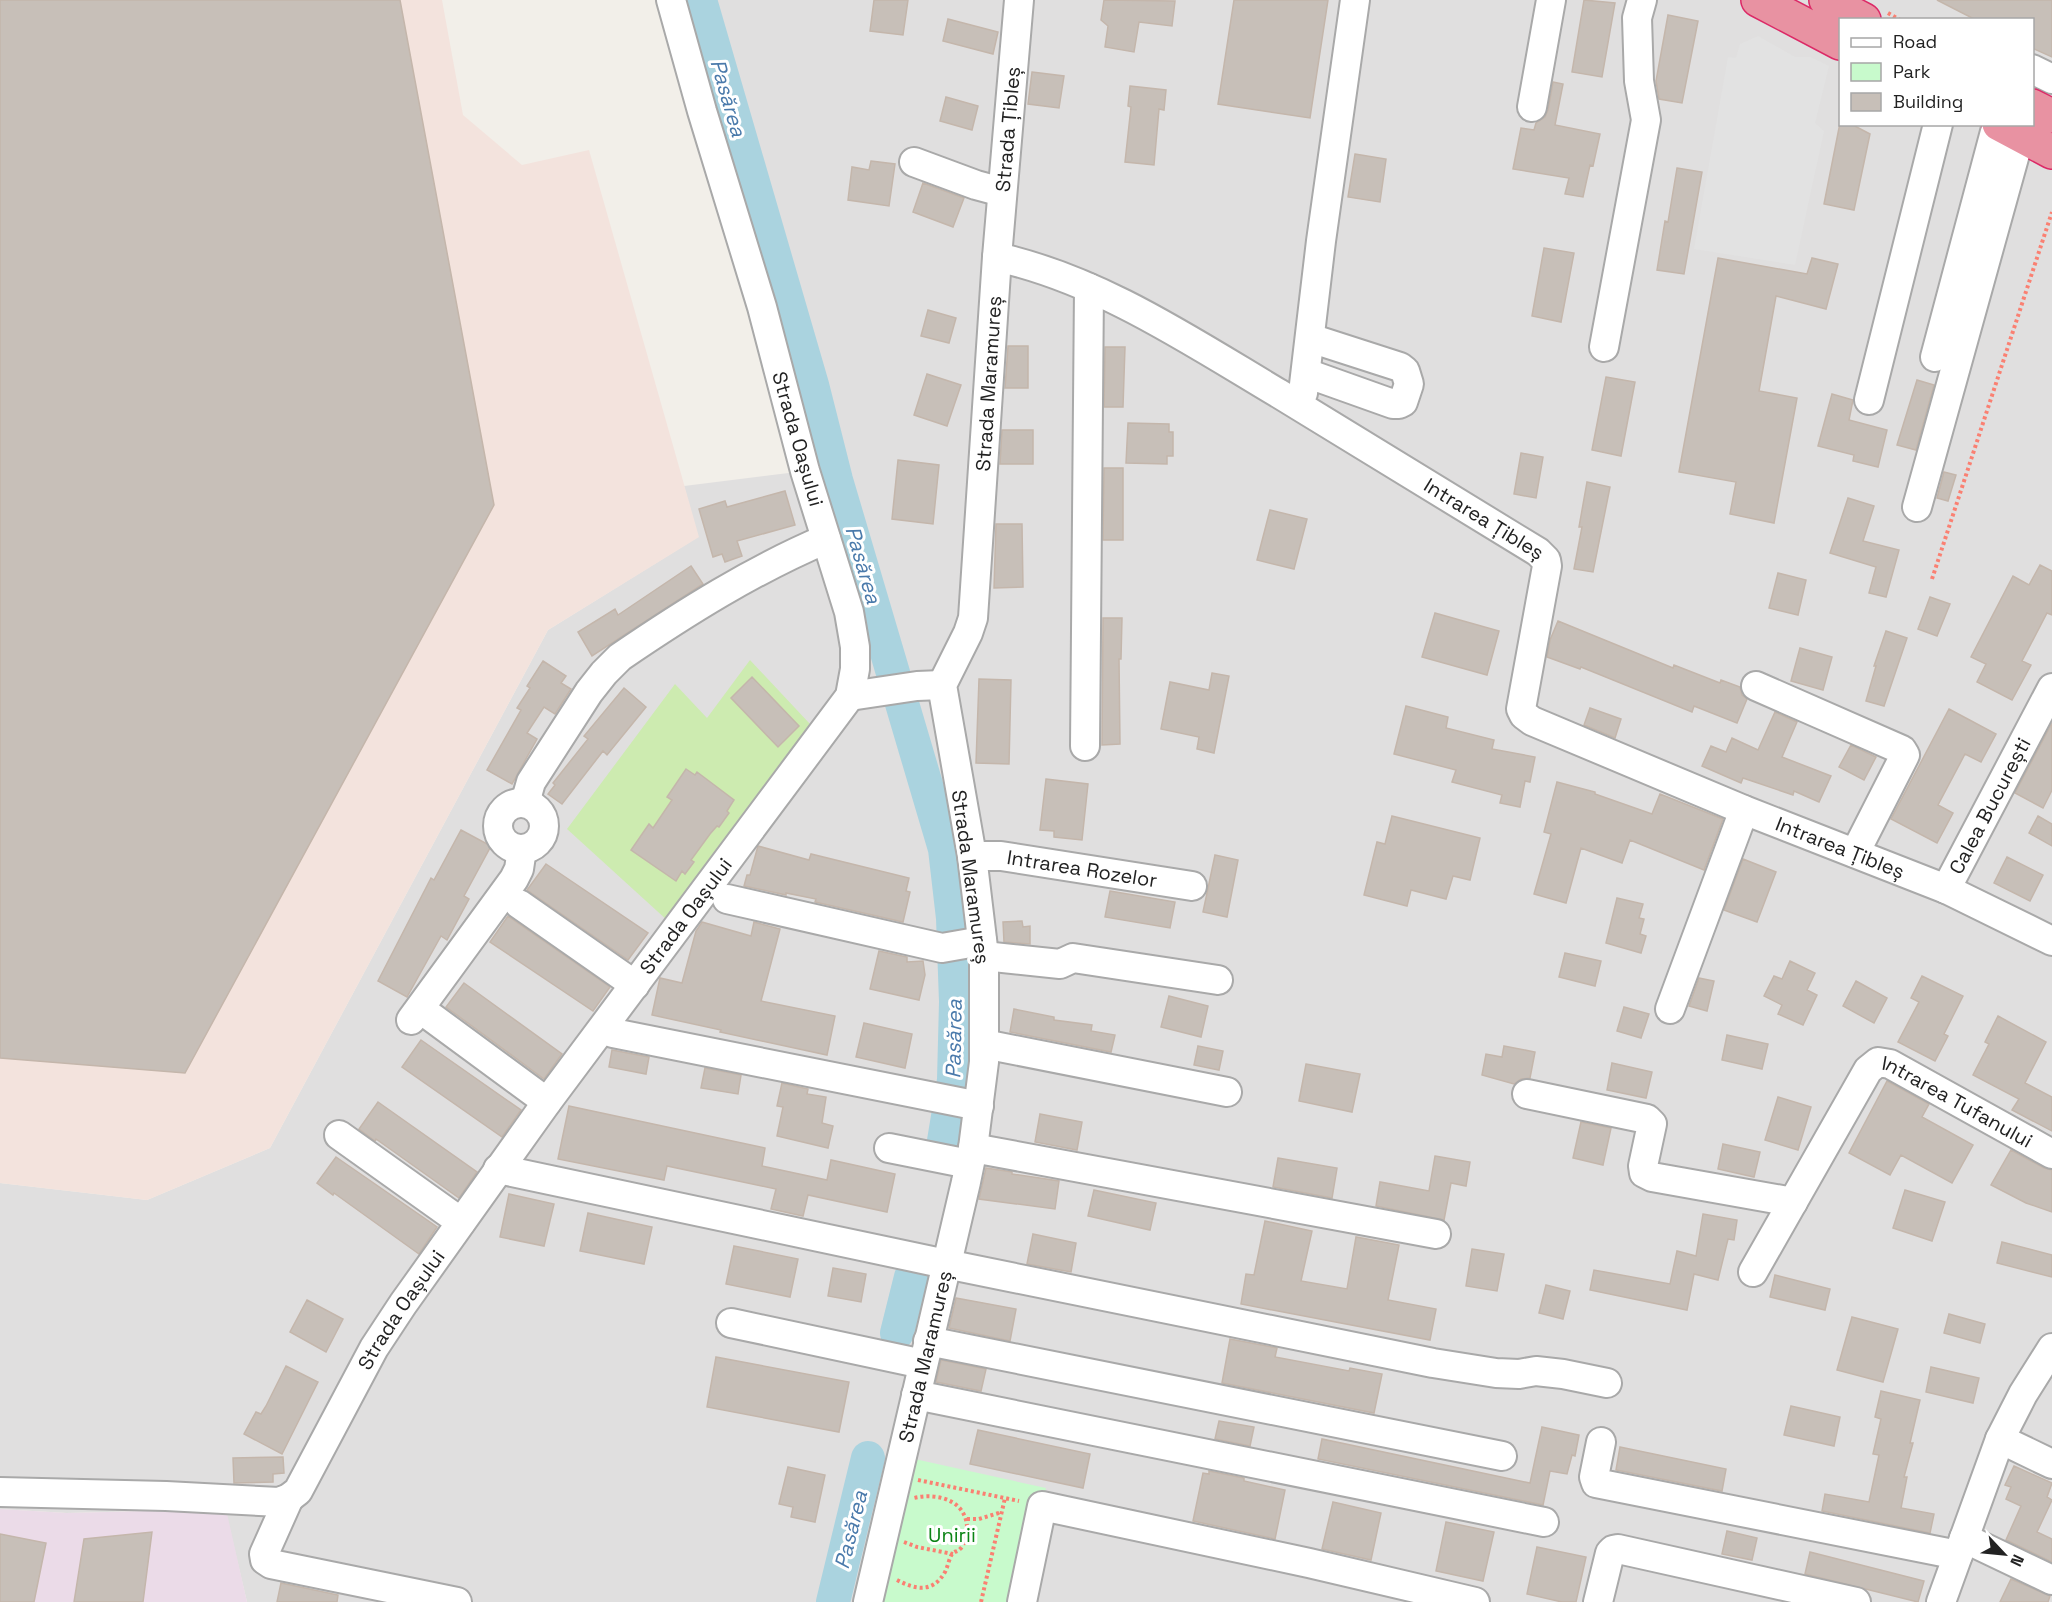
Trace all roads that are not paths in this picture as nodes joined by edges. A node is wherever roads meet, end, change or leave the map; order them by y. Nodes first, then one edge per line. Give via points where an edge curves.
1 (671, 0) edge
2 (1019, 0) edge
3 (1355, 0) edge
4 (1551, 0) edge
5 (1642, 0) edge
6 (1661, 0) edge
7 (1758, 0) edge
8 (1826, 0) edge
9 (1860, 18) edge
10 (1839, 42) edge
11 (2034, 70) edge
12 (2052, 79) edge
13 (1639, 81) junction
14 (1532, 107) dead end
15 (2052, 116) edge
16 (2034, 119) edge
17 (1938, 126) edge
18 (2011, 126) edge
19 (2011, 126) edge
20 (2016, 126) edge
21 (2052, 152) edge
22 (914, 162) dead end
23 (1002, 192) junction
24 (997, 257) junction
25 (1089, 288) junction
26 (1310, 338) junction
27 (1604, 346) dead end
28 (1935, 357) dead end
29 (1869, 400) dead end
30 (1917, 507) dead end
31 (826, 539) junction
32 (929, 685) junction
33 (1755, 686) dead end
34 (2052, 688) edge
35 (850, 696) junction
36 (1085, 746) dead end
37 (1744, 810) junction
38 (1855, 853) junction
39 (972, 856) junction
40 (1192, 886) dead end
41 (1946, 889) junction
42 (727, 899) dead end
43 (519, 904) dead end
44 (2052, 941) edge
45 (983, 949) junction
46 (1218, 980) dead end
47 (635, 985) junction
48 (1670, 1009) dead end
49 (613, 1033) dead end
50 (980, 1056) junction
51 (1227, 1092) dead end
52 (1527, 1094) dead end
53 (547, 1102) junction
54 (971, 1105) junction
55 (339, 1135) dead end
56 (888, 1148) dead end
57 (2052, 1154) edge
58 (965, 1158) junction
59 (498, 1169) junction
60 (1793, 1202) junction
61 (461, 1222) junction
62 (1436, 1234) dead end
63 (926, 1259) junction
64 (1753, 1272) dead end
65 (731, 1323) dead end
66 (2052, 1348) edge
67 (926, 1353) junction
68 (1607, 1383) dead end
69 (916, 1395) junction
70 (2000, 1439) junction
71 (1600, 1442) dead end
72 (1502, 1456) dead end
73 (2052, 1464) edge
74 (0, 1492) edge
75 (289, 1498) junction
76 (1544, 1522) dead end
77 (1961, 1547) junction
78 (2052, 1580) edge
79 (457, 1602) edge
80 (868, 1602) edge
81 (1022, 1602) edge
82 (1475, 1602) edge
83 (1598, 1602) edge
84 (1856, 1602) edge
85 (1941, 1602) edge

1 - 31 street, Strada Oașului
2 - 23 street, Strada Țibleș
3 - 26 street
4 - 14 street
5 - 13 street via 1637,18
6 - 13 street via 1652,46
7 - 10 highway
8 - 9 highway
11 - 12 street
13 - 27 street via 1646,120
15 - 16 highway
17 - 29 street
18 - 28 street
19 - 30 street
20 - 21 highway
22 - 23 street
23 - 24 street, Strada Țibleș
24 - 25 street, Intrarea Țibleș
24 - 32 street, Strada Maramureș via 973,618 968,633
25 - 36 street
25 - 37 street, Intrarea Țibleș via 1184,337 1538,552 1547,566 1522,700 1524,715
26 - 26 street via 1406,371 1409,384 1403,402 1393,404 1304,383
31 - 35 street, Strada Oașului via 849,612 855,647
31 - 53 street via 736,582 620,657 589,692 531,782 525,803 538,811 543,831 536,844 522,849 514,879 420,1018
32 - 35 street
32 - 39 street, Strada Maramureș
33 - 38 street via 1902,750 1905,755
34 - 41 street, Calea București
35 - 47 street, Strada Oașului
37 - 38 street, Intrarea Țibleș
37 - 48 street
38 - 41 street, Intrarea Țibleș
39 - 40 street, Intrarea Rozelor via 1001,855
39 - 45 street, Strada Maramureș
41 - 44 street, Intrarea Țibleș
42 - 45 street via 942,948
43 - 47 street
45 - 46 street via 1060,964 1073,958
45 - 50 street, Strada Maramureș
47 - 53 street, Strada Oașului
49 - 54 street
50 - 51 street
50 - 54 street, Strada Maramureș
52 - 60 street via 1647,1119 1652,1124 1643,1166 1644,1173 1652,1177
53 - 59 street, Strada Oașului
54 - 58 street, Strada Maramureș
55 - 61 street
56 - 58 street
57 - 60 street, Intrarea Tufanului via 1890,1064 1878,1062 1868,1070
58 - 62 street
58 - 63 street, Strada Maramureș
59 - 61 street, Strada Oașului
59 - 63 street
60 - 64 street
61 - 75 street, Strada Oașului via 374,1348 297,1491
63 - 67 street, Strada Maramureș
63 - 68 street via 1433,1363 1496,1373 1563,1374
65 - 67 street
66 - 70 street
67 - 69 street, Strada Maramureș
67 - 72 street
69 - 76 street
69 - 80 street, Strada Maramureș
70 - 73 street
70 - 77 street
71 - 77 street via 1596,1483
74 - 75 street via 279,1502
75 - 79 street, Strada Oașului via 264,1554 271,1564
77 - 78 street
77 - 85 street
81 - 82 street via 1042,1506
83 - 84 street via 1610,1553 1618,1549

